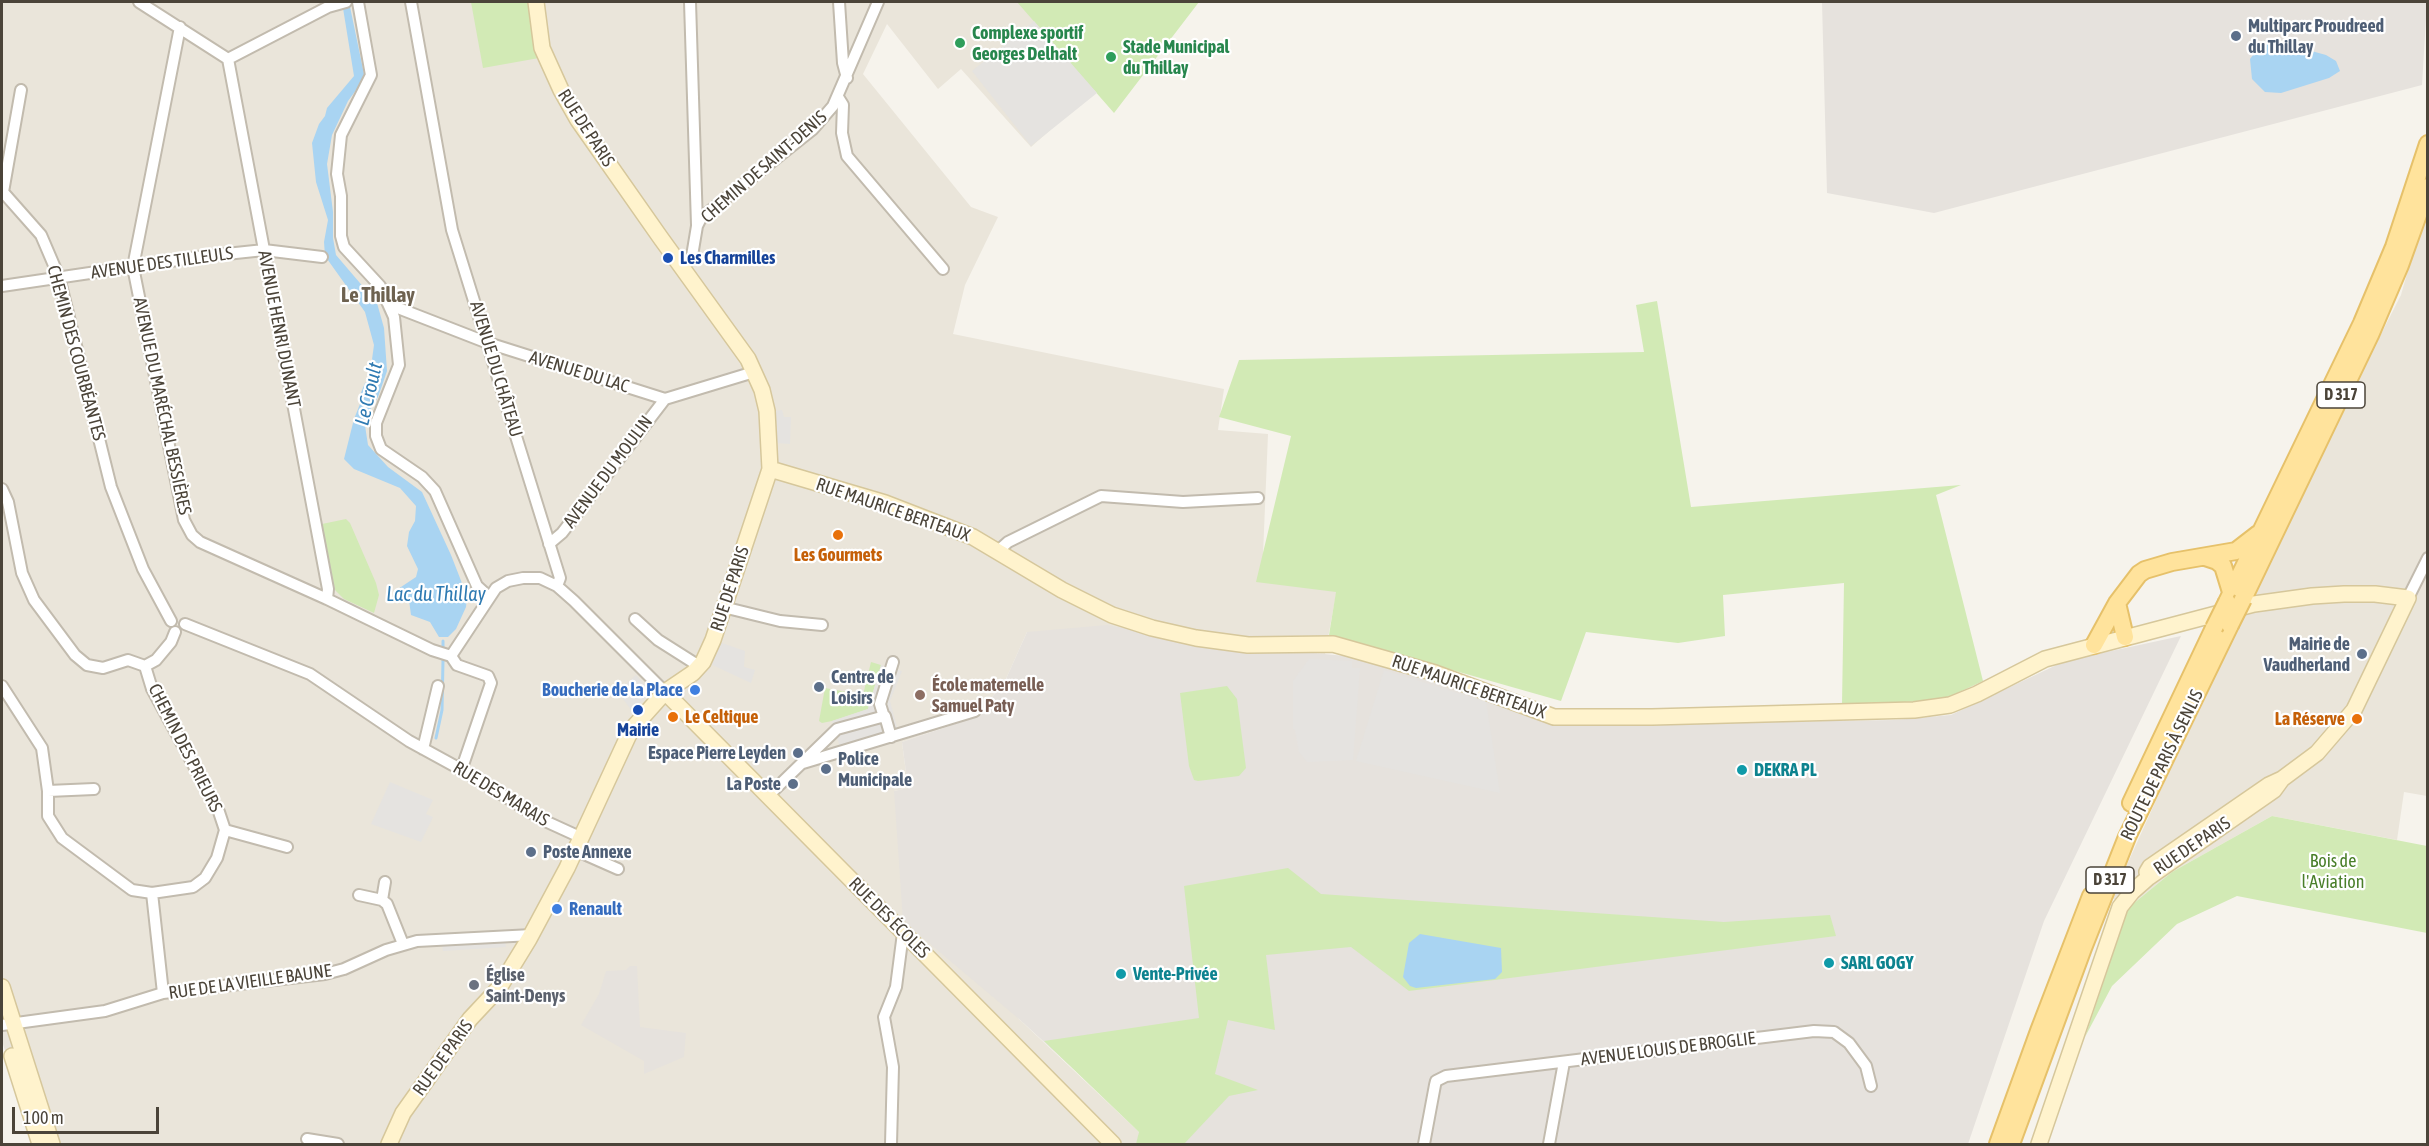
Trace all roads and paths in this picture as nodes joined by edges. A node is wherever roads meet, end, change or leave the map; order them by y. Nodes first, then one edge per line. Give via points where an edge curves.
1 (139, 2) edge
2 (343, 2) edge
3 (358, 2) edge
4 (411, 2) edge
5 (536, 2) edge
6 (690, 2) edge
7 (839, 2) edge
8 (878, 2) edge
9 (180, 27) junction
10 (228, 59) junction
11 (847, 78) junction
12 (21, 90) dead end
13 (838, 97) junction
14 (2427, 144) edge
15 (2427, 187) edge
16 (697, 226) junction
17 (264, 250) junction
18 (322, 257) dead end
19 (134, 267) junction
20 (683, 268) junction
21 (943, 269) dead end
22 (59, 277) junction
23 (2, 286) edge
24 (391, 308) junction
25 (488, 344) junction
26 (754, 372) junction
27 (665, 399) junction
28 (770, 469) junction
29 (2, 489) edge
30 (1258, 498) dead end
31 (2261, 532) junction
32 (549, 544) junction
33 (998, 551) junction
34 (2205, 557) junction
35 (2427, 558) edge
36 (2423, 579) edge
37 (557, 586) junction
38 (489, 597) junction
39 (2408, 598) junction
40 (327, 599) junction
41 (2239, 599) junction
42 (2117, 603) junction
43 (723, 607) junction
44 (635, 619) dead end
45 (171, 621) junction
46 (185, 624) junction
47 (822, 625) dead end
48 (2222, 626) junction
49 (175, 632) junction
50 (2125, 637) junction
51 (2094, 645) junction
52 (452, 656) junction
53 (892, 662) dead end
54 (145, 666) junction
55 (699, 666) junction
56 (2, 686) edge
57 (438, 686) dead end
58 (664, 692) junction
59 (975, 711) dead end
60 (884, 717) junction
61 (891, 737) junction
62 (423, 749) junction
63 (464, 762) dead end
64 (803, 763) junction
65 (94, 789) dead end
66 (48, 791) junction
67 (768, 796) junction
68 (225, 830) junction
69 (578, 844) junction
70 (287, 847) dead end
71 (618, 870) dead end
72 (385, 882) dead end
73 (152, 893) junction
74 (360, 896) dead end
75 (382, 900) junction
76 (903, 933) junction
77 (532, 935) junction
78 (403, 944) junction
79 (2, 987) edge
80 (163, 993) junction
81 (5, 1024) edge
82 (1564, 1062) junction
83 (1871, 1086) dead end
84 (307, 1139) dead end
85 (40, 1144) edge
86 (52, 1144) edge
87 (338, 1144) edge
88 (389, 1144) edge
89 (891, 1144) edge
90 (1113, 1144) edge
91 (1424, 1144) edge
92 (1549, 1144) edge
93 (1998, 1144) edge
94 (2011, 1144) edge
95 (2039, 1144) edge

1 - 9 street
2 - 10 street
3 - 24 street via 371,75 339,144 341,236 348,253 380,286
4 - 25 street, AVENUE DU CHÂTEAU via 452,230
5 - 20 street, RUE DE PARIS via 542,48 561,90
6 - 16 street
7 - 11 street
8 - 11 street, CHEMIN DE SAINT-DENIS
9 - 10 street
9 - 19 street, AVENUE DU MARÉCHAL BESSIÈRES
10 - 17 street, AVENUE HENRI DUNANT
11 - 13 street, CHEMIN DE SAINT-DENIS
12 - 22 street, CHEMIN DES COURBÉANTES via 3,192 41,235
13 - 16 street, CHEMIN DE SAINT-DENIS via 813,129 706,212
13 - 21 street via 843,105 842,141 848,156
14 - 31 main road, D 317 via 2380,282
15 - 41 main road, D 317 via 2370,335
16 - 20 street, CHEMIN DE SAINT-DENIS via 692,256
17 - 18 street, AVENUE DES TILLEULS
17 - 19 street, AVENUE DES TILLEULS
17 - 40 street, AVENUE HENRI DUNANT
19 - 22 street, AVENUE DES TILLEULS
19 - 40 street, AVENUE DU MARÉCHAL BESSIÈRES via 184,520 192,536
20 - 26 street, RUE DE PARIS via 743,350
22 - 23 street, AVENUE DES TILLEULS
22 - 45 street, CHEMIN DES COURBÉANTES via 111,488 143,569
24 - 25 street, AVENUE DU LAC
24 - 38 street via 399,365 376,423 376,436 381,449 422,477 435,491 477,586
25 - 27 street, AVENUE DU LAC
25 - 32 street, AVENUE DU CHÂTEAU
26 - 27 street
26 - 28 street, RUE DE PARIS via 767,411
27 - 32 street, AVENUE DU MOULIN via 562,533
28 - 33 street, RUE MAURICE BERTEAUX via 885,503 973,537
28 - 43 street, RUE DE PARIS
29 - 54 street, CHEMIN DES PRIEURS via 22,573 34,600 75,655 87,665 103,668 128,660
30 - 33 street via 1183,502 1101,496 1008,542
31 - 34 main road via 2236,551
31 - 41 main road, D 317
32 - 37 street, AVENUE DU CHÂTEAU via 560,578
33 - 51 street, RUE MAURICE BERTEAUX via 1062,591 1112,615 1152,628 1248,645 1333,644 1435,673 1554,717 1914,710 1950,705 2045,659
34 - 41 main road via 2223,566
34 - 42 main road via 2145,570
35 - 36 street, RUE DE PARIS
36 - 39 street, RUE DE PARIS
37 - 38 street via 540,578 523,578 507,581
37 - 58 street
38 - 52 street
39 - 41 street, RUE MAURICE BERTEAUX via 2344,594
39 - 95 street, RUE DE PARIS via 2354,710 2316,753 2150,867 2150,877 2120,907
40 - 52 street, AVENUE DU MARÉCHAL BESSIÈRES
41 - 48 main road, D 317, bridge
41 - 50 street, RUE MAURICE BERTEAUX via 2190,621
42 - 50 main road
42 - 51 main road
43 - 47 street via 780,621
43 - 55 street, RUE DE PARIS via 713,640
44 - 55 street via 658,640
45 - 46 street via 182,619
45 - 49 street
46 - 49 street via 182,631
46 - 62 street via 310,674
48 - 93 main road, ROUTE DE PARIS À SENLIS / D 317 via 2154,753 2095,887
48 - 94 main road, ROUTE DE PARIS À SENLIS / D 317 via 2127,837
49 - 54 street, CHEMIN DES PRIEURS via 156,660
50 - 51 street, RUE MAURICE BERTEAUX
52 - 63 street, AVENUE DU MARÉCHAL BESSIÈRES via 457,665 488,676 492,683
53 - 60 street via 880,704
54 - 68 street, CHEMIN DES PRIEURS via 152,689
55 - 58 street, RUE DE PARIS
56 - 66 street, CHEMIN DES PRIEURS via 42,748
57 - 62 street
58 - 67 street, RUE DES ÉCOLES
58 - 69 street, RUE DE PARIS via 630,730
59 - 61 street
60 - 61 street
60 - 64 street via 837,729
61 - 64 street
62 - 69 street, RUE DES MARAIS
64 - 67 street
65 - 66 street
66 - 73 street, CHEMIN DES PRIEURS via 48,816 62,838 132,890
67 - 76 street, RUE DES ÉCOLES
68 - 70 street, CHEMIN DES PRIEURS
68 - 73 street, CHEMIN DES PRIEURS via 217,858 205,878 192,887
69 - 71 street, RUE DES MARAIS
69 - 77 street, RUE DE PARIS
72 - 75 street
73 - 80 street
74 - 75 street
75 - 78 street via 395,919
76 - 89 street via 896,987 884,1017 893,1066
76 - 90 street, RUE DES ÉCOLES
77 - 78 street, RUE DE LA VIEILLE BAUNE
77 - 88 street, RUE DE PARIS via 500,988 470,1019 403,1113
78 - 80 street, RUE DE LA VIEILLE BAUNE via 325,974
79 - 81 street
80 - 81 street, RUE DE LA VIEILLE BAUNE via 105,1011
81 - 85 street
81 - 86 street
82 - 83 street, AVENUE LOUIS DE BROGLIE via 1814,1030 1834,1032 1849,1043 1866,1066
82 - 91 street, AVENUE LOUIS DE BROGLIE via 1446,1076 1437,1081
82 - 92 street
84 - 87 street

